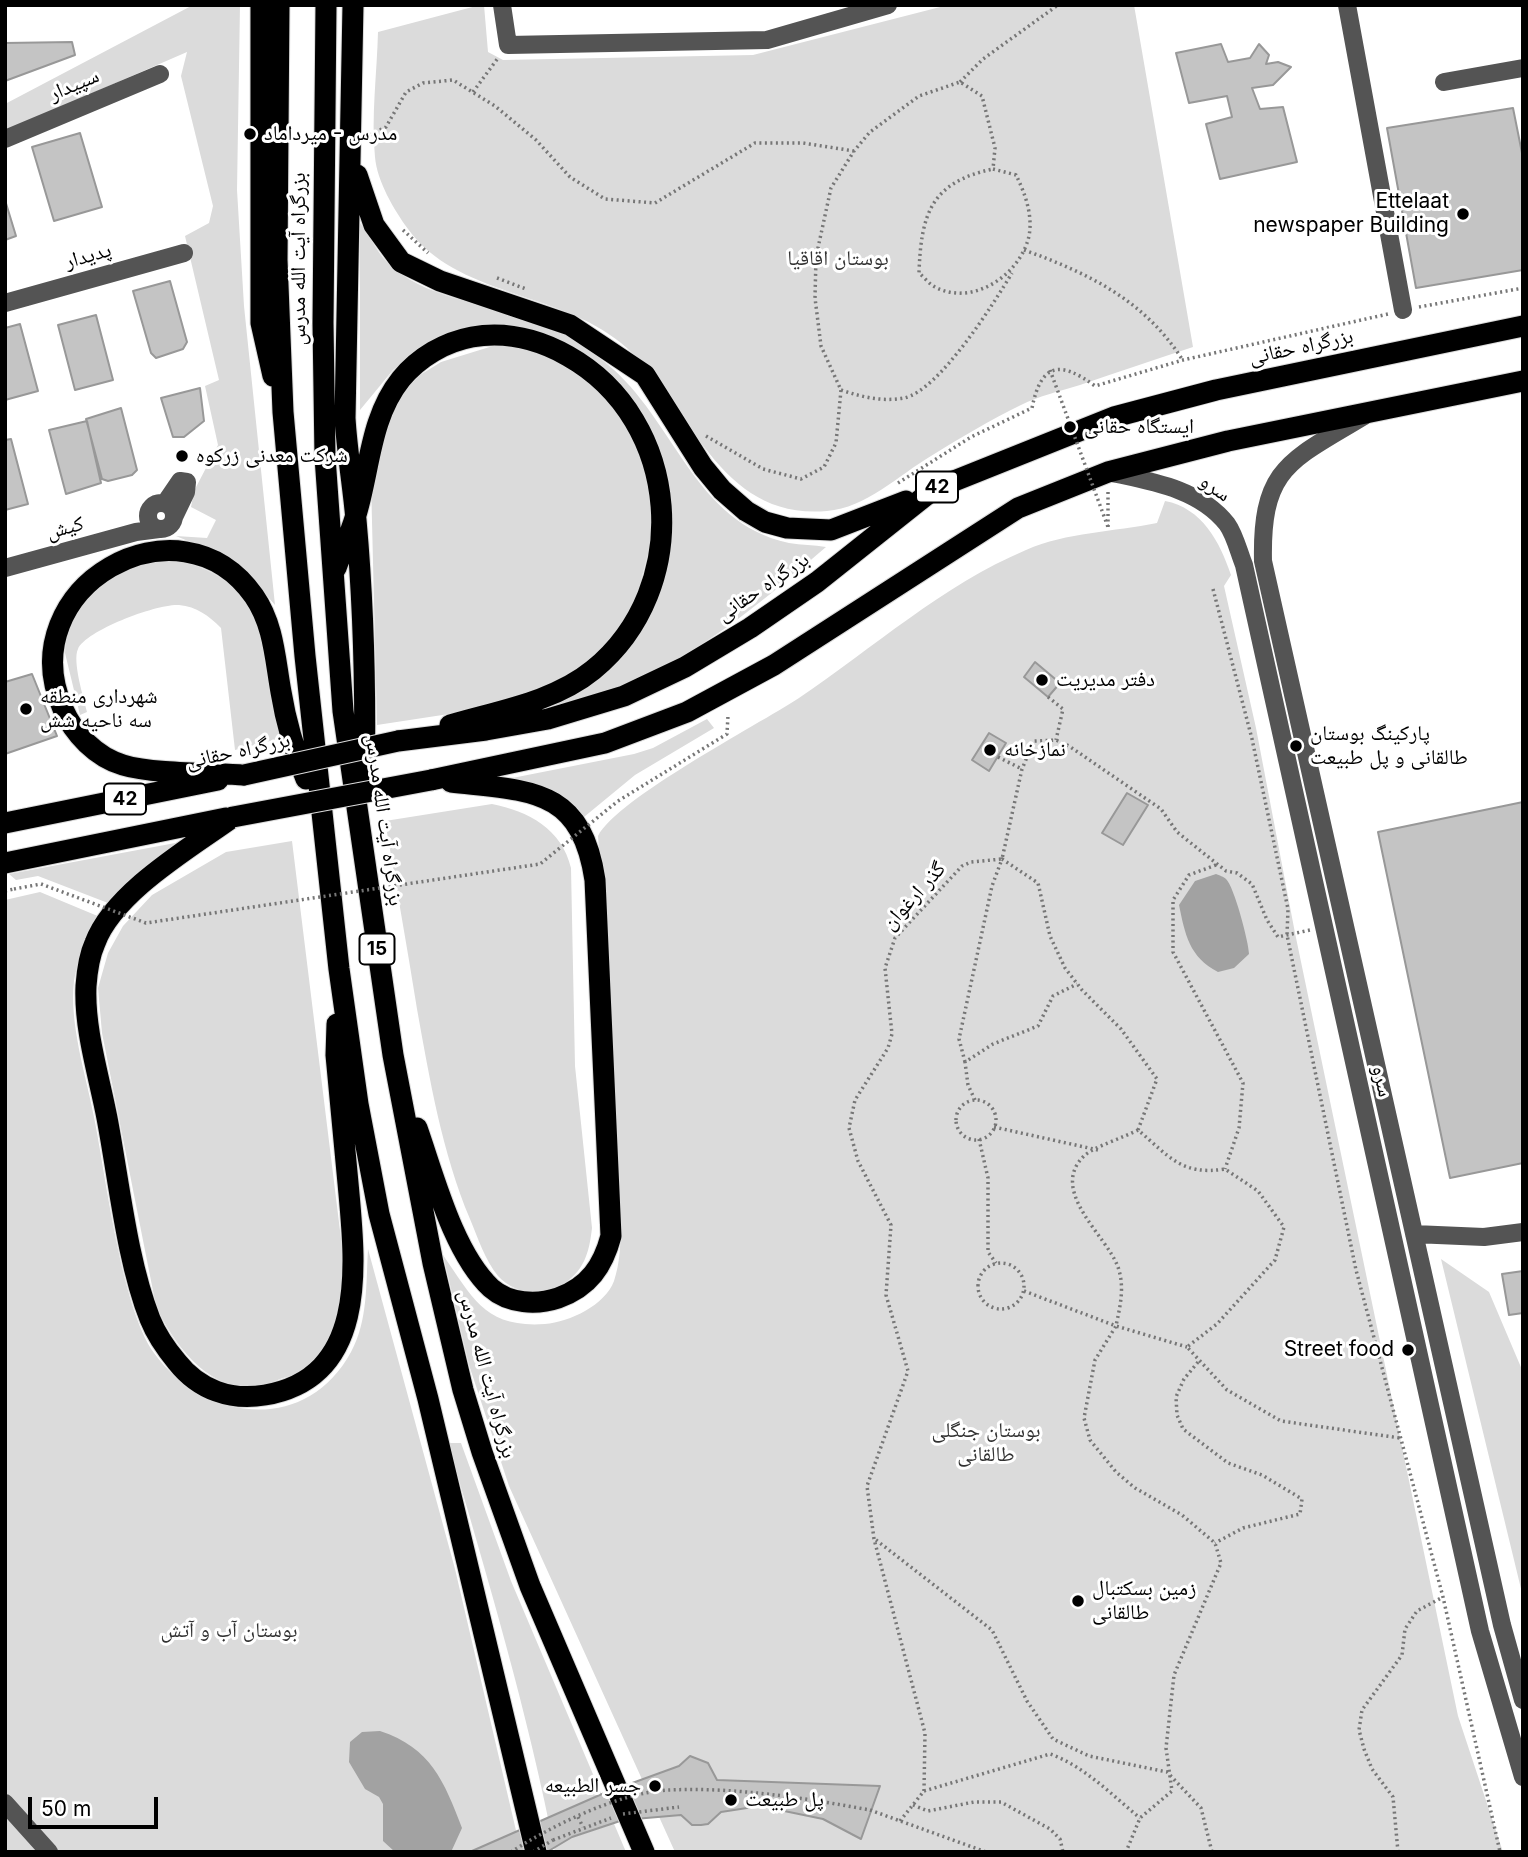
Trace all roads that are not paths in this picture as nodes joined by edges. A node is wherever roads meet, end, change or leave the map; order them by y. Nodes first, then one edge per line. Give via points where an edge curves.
1 (261, 5) edge
2 (279, 5) edge
3 (326, 5) edge
4 (353, 5) edge
5 (502, 5) edge
6 (888, 5) edge
7 (1347, 5) edge
8 (1523, 68) edge
9 (160, 74) dead end
10 (1444, 82) dead end
11 (351, 116) junction
12 (5, 139) edge
13 (184, 253) dead end
14 (5, 303) edge
15 (1403, 310) road end
16 (1523, 326) edge
17 (1523, 381) edge
18 (283, 412) junction
19 (1370, 413) junction
20 (1108, 472) junction
21 (934, 489) junction
22 (148, 513) junction
23 (356, 517) junction
24 (159, 529) junction
25 (129, 534) junction
26 (5, 568) edge
27 (333, 574) junction
28 (398, 741) junction
29 (244, 775) junction
30 (431, 780) junction
31 (233, 817) junction
32 (324, 822) junction
33 (5, 823) edge
34 (362, 844) junction
35 (5, 863) edge
36 (339, 968) junction
37 (393, 1055) junction
38 (1523, 1232) edge
39 (1414, 1234) junction
40 (1523, 1700) edge
41 (1523, 1777) edge
42 (5, 1803) edge
43 (49, 1852) edge
44 (535, 1852) edge
45 (644, 1852) edge

1 - 18 highway via 261,323
2 - 18 highway, بزرگراه آیت الله مدرس / 15 via 277,260
3 - 27 highway, بزرگراه آیت الله مدرس / 15 via 323,323
4 - 11 highway
5 - 6 street via 508,45 767,40
7 - 15 street
8 - 10 street
9 - 12 street, سپیدار
11 - 21 highway via 360,192 374,225 401,262 440,281 570,325 645,375 703,467 746,511 787,528 831,530
11 - 23 highway via 345,418
13 - 14 street, پدیدار
16 - 21 highway, بزرگراه حقانی / 42 via 1216,390 1114,417
17 - 19 highway, 42
18 - 32 highway, بزرگراه آیت الله مدرس / 15
19 - 20 highway, 42 via 1228,441
19 - 39 street, سرو via 1299,456 1274,482 1262,519 1262,561
20 - 30 highway, 42 via 1018,508 774,665 687,712 605,743
20 - 41 street, سرو via 1171,487 1200,501 1227,525 1244,565 1480,1631
21 - 28 highway, بزرگراه حقانی / 42 via 817,582 750,628 624,696 548,719
22 - 24 street via 149,523
22 - 24 street via 155,504 169,510 167,527
22 - 25 street
23 - 27 highway
23 - 28 highway via 375,432 401,380 419,360 440,347 490,334 536,340 607,382 644,436 660,486 661,553 653,583 635,620 611,653 574,683 552,693
23 - 34 highway via 366,702
24 - 25 street, کیش
25 - 26 street, کیش
27 - 34 highway, بزرگراه آیت الله مدرس / 15 via 343,710
28 - 29 highway, بزرگراه حقانی / 42, bridge
29 - 32 highway via 122,765 76,733 58,699 53,661 62,614 99,572 130,558 190,552 226,569 246,586 268,622 292,745
29 - 33 highway, بزرگراه حقانی / 42
30 - 31 highway, 42, bridge
30 - 37 highway via 508,787 547,798 576,822 587,839 595,880 611,1236 597,1271 583,1285 547,1301 526,1303 494,1290 480,1275 441,1197
31 - 35 highway, 42
31 - 36 highway via 120,905 95,941 86,989 129,1236 150,1321 191,1377 229,1396 276,1393 310,1379 333,1350 349,1312 354,1255 336,1055
32 - 36 highway, بزرگراه آیت الله مدرس / 15
34 - 37 highway, بزرگراه آیت الله مدرس / 15
36 - 44 highway, بزرگراه آیت الله مدرس / 15 via 379,1214 428,1399
37 - 45 highway, بزرگراه آیت الله مدرس / 15 via 439,1289 482,1452 530,1586
38 - 39 street via 1484,1237
39 - 40 street, سرو
42 - 43 street

